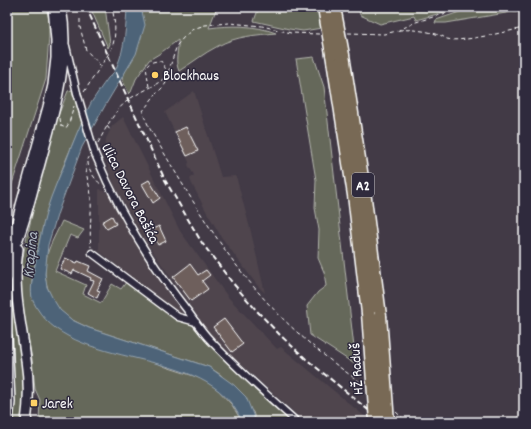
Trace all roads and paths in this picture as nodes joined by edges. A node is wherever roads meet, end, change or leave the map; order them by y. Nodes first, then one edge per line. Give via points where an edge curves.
1 (52, 7) edge
2 (61, 7) edge
3 (112, 7) edge
4 (324, 7) edge
5 (334, 7) edge
6 (467, 7) edge
7 (80, 19) dead end
8 (524, 28) edge
9 (397, 31) junction
10 (347, 33) dead end
11 (325, 34) dead end
12 (64, 40) junction
13 (337, 54) junction
14 (100, 66) junction
15 (168, 73) junction
16 (149, 88) junction
17 (84, 92) dead end
18 (131, 98) dead end
19 (75, 104) dead end
20 (61, 114) dead end
21 (107, 126) dead end
22 (110, 130) dead end
23 (88, 158) dead end
24 (109, 183) junction
25 (18, 230) junction
26 (10, 250) edge
27 (92, 253) dead end
28 (7, 278) edge
29 (374, 314) junction
30 (196, 322) junction
31 (7, 337) edge
32 (365, 386) dead end
33 (392, 408) dead end
34 (8, 420) edge
35 (26, 422) edge
36 (297, 422) edge
37 (376, 422) edge
38 (388, 422) edge
39 (407, 422) edge

1 - 25 main road via 56,40 53,85
2 - 12 main road
3 - 14 path via 114,43
4 - 13 highway, A2, bridge
5 - 13 highway, A2, bridge
6 - 9 path via 416,22
7 - 14 path via 86,50
8 - 9 path via 455,39 410,29
9 - 10 path via 379,34
11 - 15 path via 291,33 229,22 205,24 193,29 177,45
12 - 24 street, Ulica Davora Bašića, bridge via 95,154
12 - 25 main road via 55,107
13 - 29 highway, A2 via 364,191
14 - 17 path
15 - 16 path via 163,80
15 - 16 path via 161,61 149,64 146,67
15 - 32 path via 164,86 143,111 144,116 220,242 258,293 292,327 335,365
16 - 18 path
19 - 20 path via 66,128 61,126
21 - 22 path
23 - 24 path via 87,165 98,182 103,185
24 - 30 street, Ulica Davora Bašića via 133,233 168,286
25 - 26 main road
25 - 35 main road via 16,286 28,377
26 - 28 main road
27 - 30 street via 178,317
29 - 37 highway, HŽ Raduš / A2, bridge
29 - 38 highway, HŽ Raduš / A2, bridge
30 - 36 street, Ulica Davora Bašića via 247,377
31 - 34 main road via 10,402
33 - 39 path

